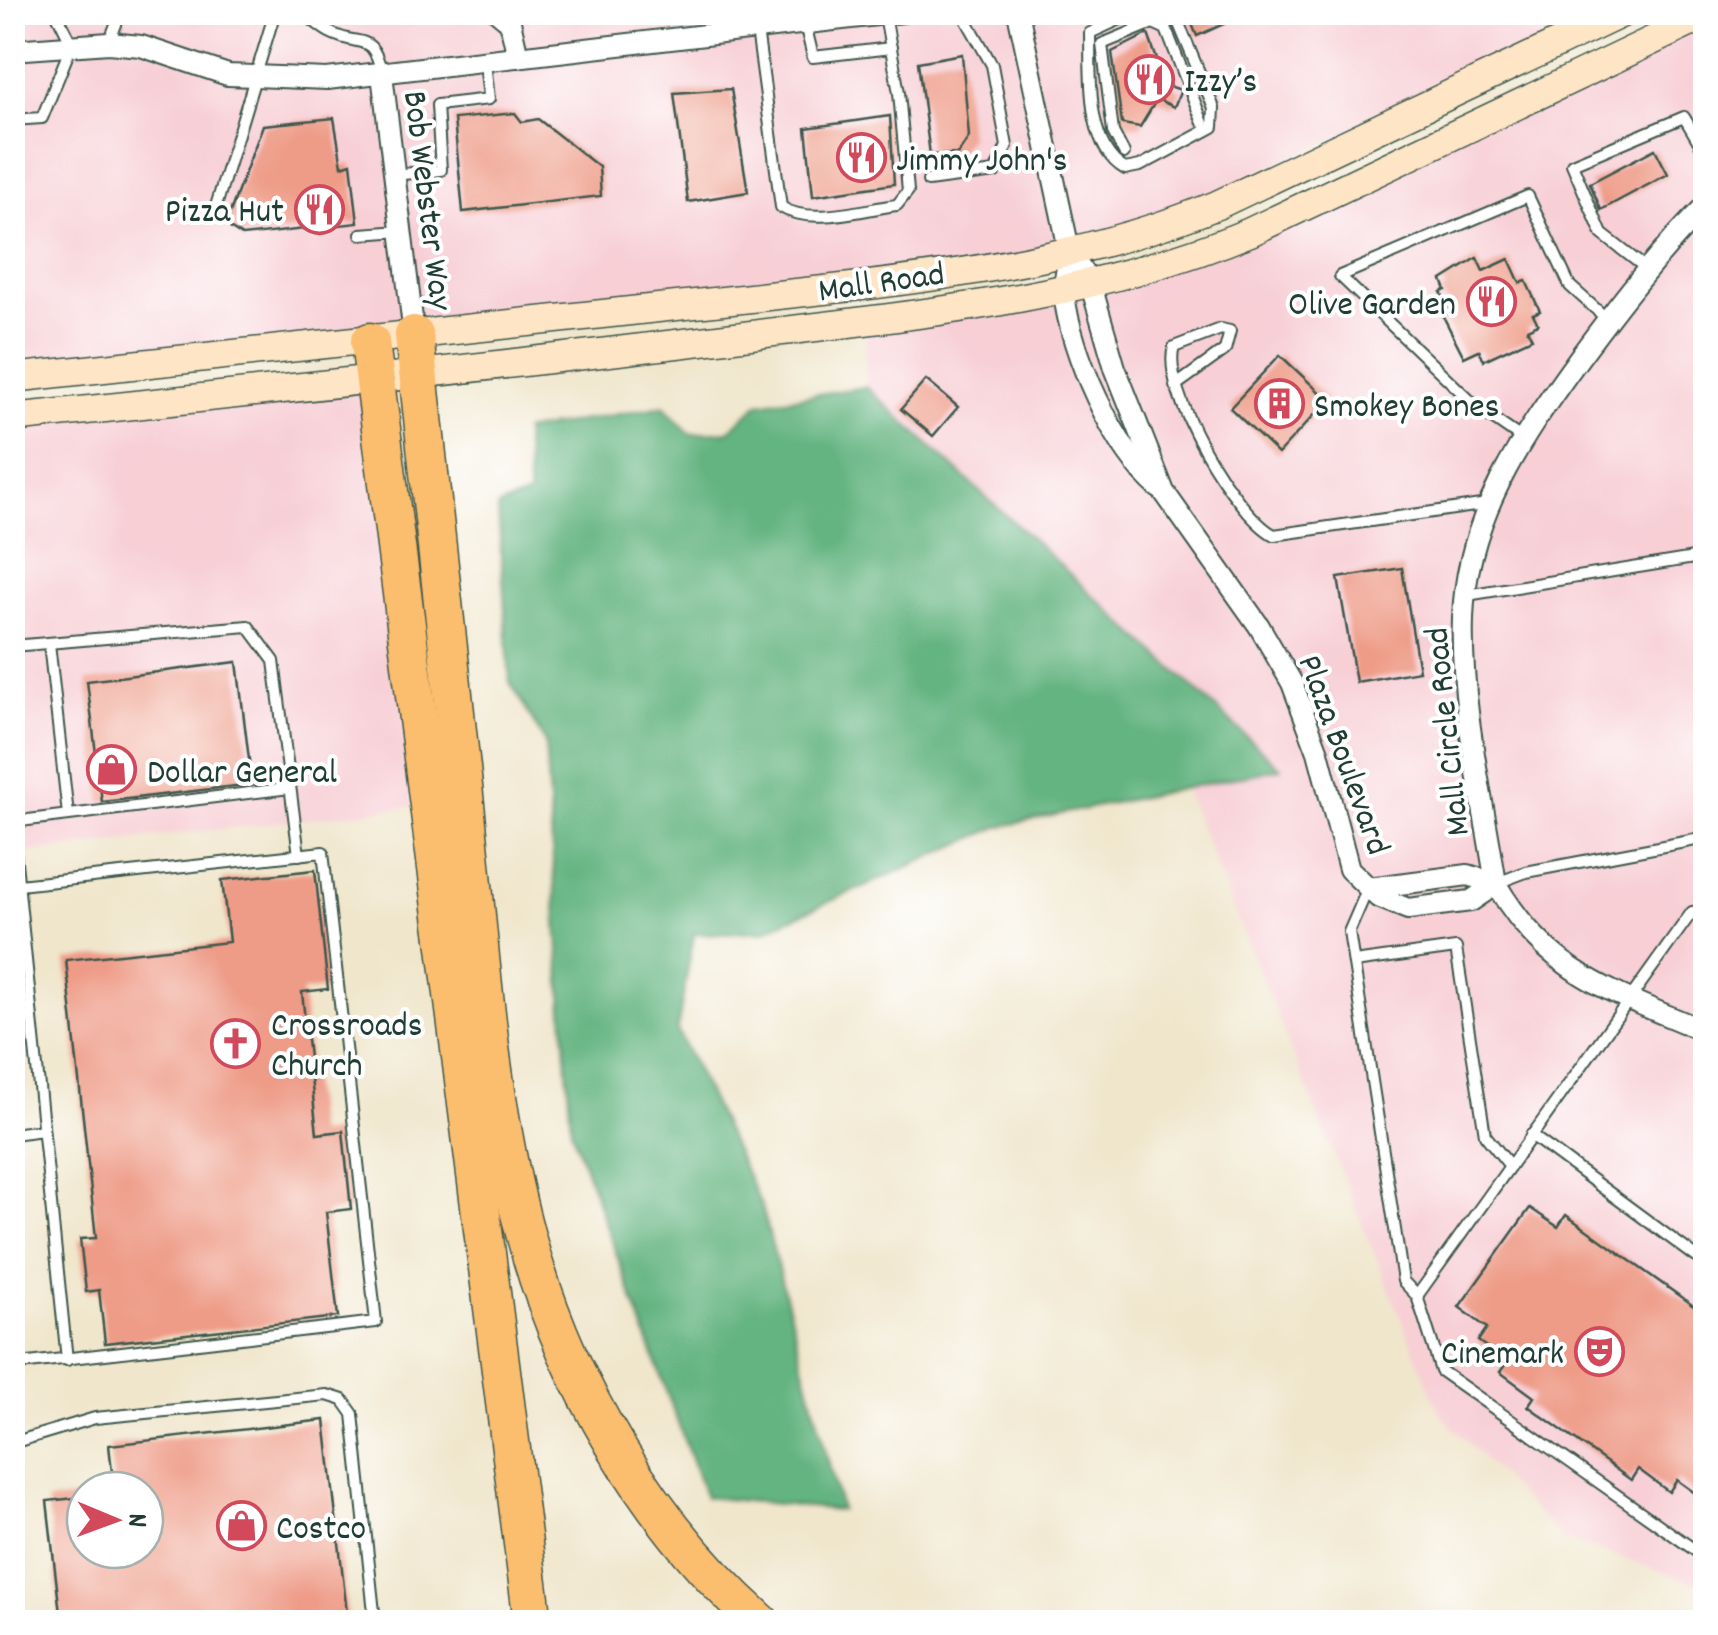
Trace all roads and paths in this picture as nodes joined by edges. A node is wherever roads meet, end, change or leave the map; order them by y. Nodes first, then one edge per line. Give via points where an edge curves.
1 (56, 12) edge
2 (121, 12) edge
3 (276, 12) edge
4 (302, 12) edge
5 (498, 12) edge
6 (962, 12) edge
7 (1018, 12) edge
8 (1136, 12) edge
9 (1174, 12) edge
10 (1624, 12) edge
11 (894, 14) edge
12 (1706, 15) edge
13 (805, 24) junction
14 (758, 30) junction
15 (109, 42) junction
16 (72, 44) junction
17 (890, 48) junction
18 (12, 50) edge
19 (518, 57) junction
20 (485, 62) junction
21 (382, 74) junction
22 (258, 78) junction
23 (1214, 108) junction
24 (12, 120) edge
25 (1100, 140) junction
26 (1706, 154) edge
27 (394, 175) junction
28 (928, 181) dead end
29 (216, 203) dead end
30 (1706, 205) edge
31 (401, 230) junction
32 (361, 234) dead end
33 (1070, 254) junction
34 (1646, 269) junction
35 (1077, 286) junction
36 (1607, 319) junction
37 (414, 335) junction
38 (370, 342) junction
39 (419, 376) junction
40 (12, 378) edge
41 (374, 380) junction
42 (1175, 386) junction
43 (12, 418) edge
44 (1521, 438) junction
45 (1164, 492) junction
46 (1490, 504) junction
47 (1706, 556) edge
48 (1466, 595) junction
49 (48, 643) junction
50 (12, 646) edge
51 (290, 788) junction
52 (68, 815) junction
53 (12, 822) edge
54 (1706, 838) edge
55 (299, 855) junction
56 (14, 856) edge
57 (1496, 884) junction
58 (19, 885) junction
59 (1368, 888) junction
60 (16, 910) edge
61 (1706, 910) edge
62 (18, 949) edge
63 (1354, 962) junction
64 (1632, 1001) junction
65 (1706, 1032) edge
66 (43, 1130) junction
67 (12, 1134) edge
68 (1531, 1135) junction
69 (1510, 1166) junction
70 (1706, 1264) edge
71 (1417, 1296) junction
72 (68, 1360) junction
73 (12, 1366) edge
74 (12, 1443) edge
75 (525, 1552) junction
76 (1706, 1558) edge
77 (375, 1622) edge
78 (518, 1622) edge
79 (534, 1622) edge
80 (760, 1622) edge

1 - 16 lane
2 - 15 lane
3 - 22 lane
4 - 21 lane via 328,32 368,41
5 - 19 street via 510,22
6 - 28 lane via 992,65 1006,146 995,172
7 - 33 street, Plaza Boulevard
8 - 25 lane via 1090,33
9 - 23 lane
10 - 33 main road, Mall Road via 1234,198 1156,230
11 - 13 street
11 - 17 lane
12 - 35 main road, Mall Road via 1250,232 1185,258
13 - 14 street
13 - 17 lane via 813,57
14 - 17 lane via 780,207 795,216 897,205 908,190
14 - 19 street
15 - 16 street
15 - 22 street
16 - 18 street
16 - 24 lane via 42,118
19 - 20 street
20 - 21 street
20 - 27 lane via 489,99 437,105 441,170
21 - 22 street
21 - 27 street, Bob Webster Way
22 - 29 lane
23 - 25 lane via 1212,126 1201,136 1140,166 1125,169 1111,161
23 - 25 lane via 1202,123 1166,29 1153,23 1131,29 1102,44 1113,132 1124,153
26 - 34 lane via 1684,117 1572,164 1602,234
27 - 31 street, Bob Webster Way
30 - 34 street, Mall Circle Road
31 - 32 lane
31 - 37 street, Bob Webster Way
33 - 35 street, Plaza Boulevard
33 - 37 main road, Mall Road via 880,284
34 - 36 street, Mall Circle Road
35 - 39 main road, Mall Road via 866,321
35 - 45 street, Plaza Boulevard
35 - 45 street, Plaza Boulevard via 1107,419 1130,461
36 - 44 street, Mall Circle Road
36 - 44 lane via 1570,286 1528,196 1340,276 1479,409
37 - 38 main road, Mall Road
37 - 39 highway
38 - 40 main road, Mall Road
38 - 41 highway
39 - 41 main road, Mall Road
39 - 80 highway via 488,1021 525,1235 571,1360 630,1466 699,1561
41 - 43 main road, Mall Road
41 - 75 highway
42 - 42 lane via 1169,363 1174,347 1230,331 1225,350
42 - 46 lane via 1197,436 1257,526 1274,534
44 - 46 street, Mall Circle Road
45 - 59 street, Plaza Boulevard via 1292,683 1318,752 1342,850
46 - 48 street, Mall Circle Road via 1476,536
47 - 48 lane
48 - 57 street, Mall Circle Road via 1464,660
49 - 50 lane
49 - 51 lane via 248,626 274,661
49 - 52 lane
51 - 52 lane
51 - 55 lane
52 - 53 lane
53 - 56 lane
54 - 57 lane via 1526,872
55 - 58 lane
55 - 72 lane via 323,852 376,1322
56 - 58 lane
57 - 59 street, Plaza Boulevard via 1468,875
57 - 64 street, Mall Circle Road via 1556,960
58 - 60 lane
59 - 63 lane via 1349,932
60 - 62 lane
61 - 64 lane via 1692,912
62 - 66 lane
63 - 69 lane via 1456,948 1485,1135
63 - 71 lane via 1403,1282
64 - 65 street, Mall Circle Road
64 - 68 lane
66 - 67 lane
66 - 72 lane
68 - 69 lane
68 - 70 lane
69 - 71 lane
71 - 76 lane via 1441,1371
72 - 73 lane
74 - 77 lane via 95,1418 327,1394 344,1400 352,1414
75 - 78 highway
75 - 79 highway

